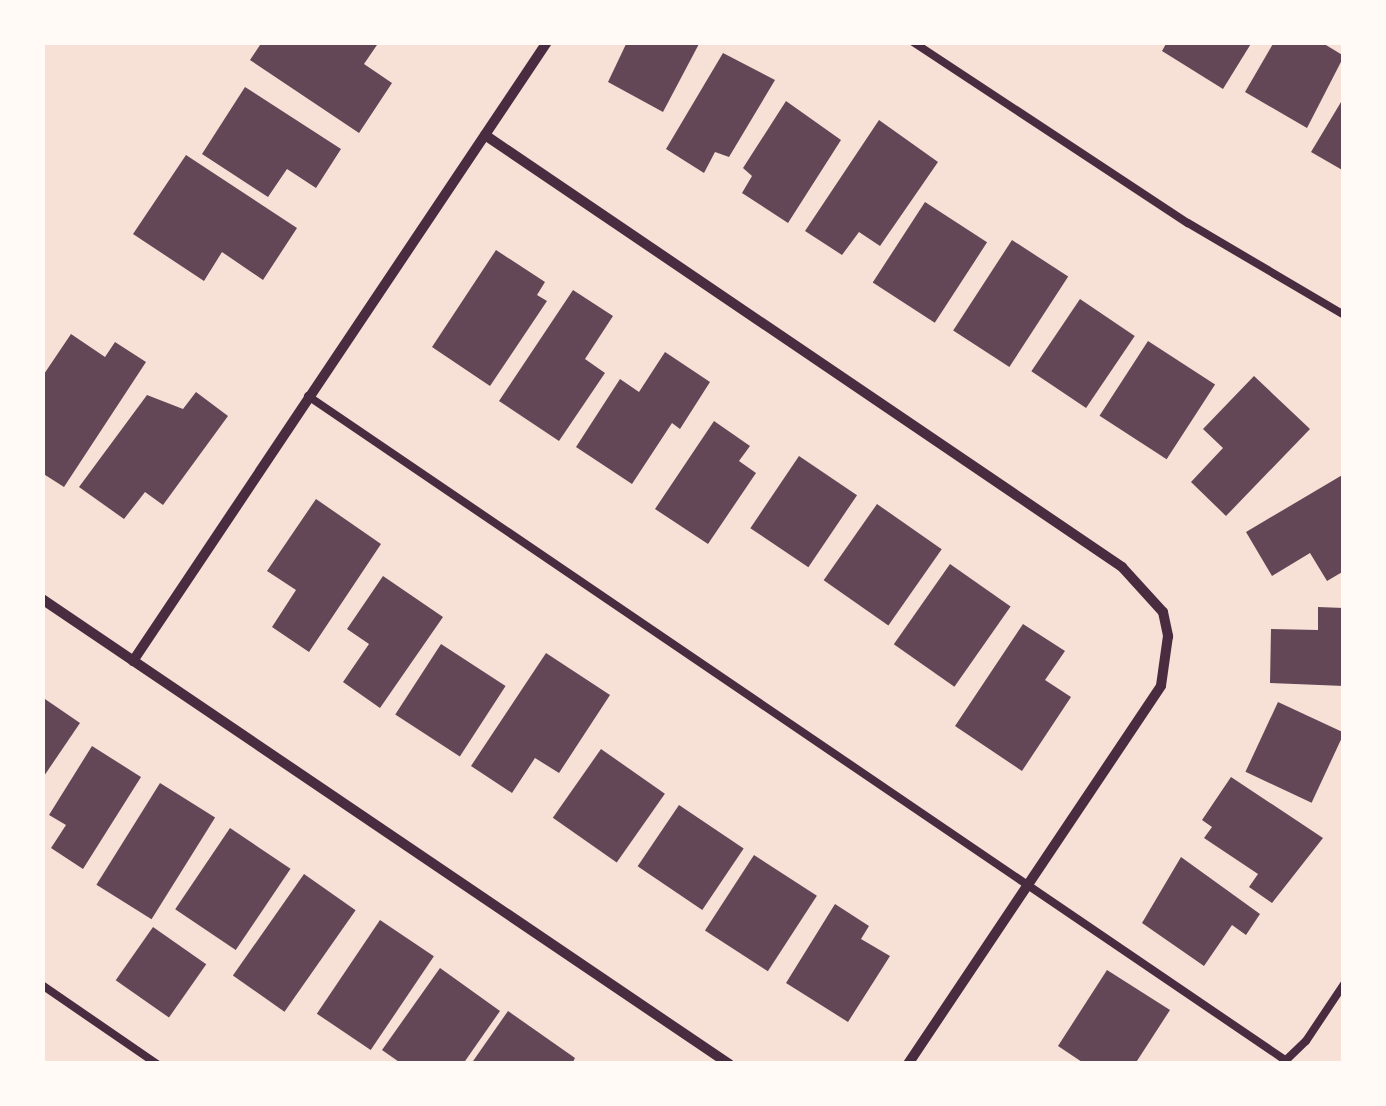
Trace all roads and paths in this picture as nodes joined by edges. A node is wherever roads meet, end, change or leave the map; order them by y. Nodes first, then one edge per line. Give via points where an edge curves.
1 (547, 42) edge
2 (914, 42) edge
3 (485, 134) junction
4 (1344, 315) edge
5 (308, 396) junction
6 (42, 599) edge
7 (133, 661) junction
8 (1029, 887) junction
9 (1344, 984) edge
10 (42, 985) edge
11 (1284, 1062) edge
12 (156, 1064) edge
13 (730, 1064) edge
14 (908, 1064) edge

1 - 3 street
2 - 4 lane via 1188,223
3 - 5 street
3 - 8 street via 1122,567 1162,612 1168,636 1160,686
5 - 7 street
5 - 8 lane
6 - 7 street
7 - 13 street
8 - 11 lane
8 - 14 street
9 - 11 lane
10 - 12 lane

